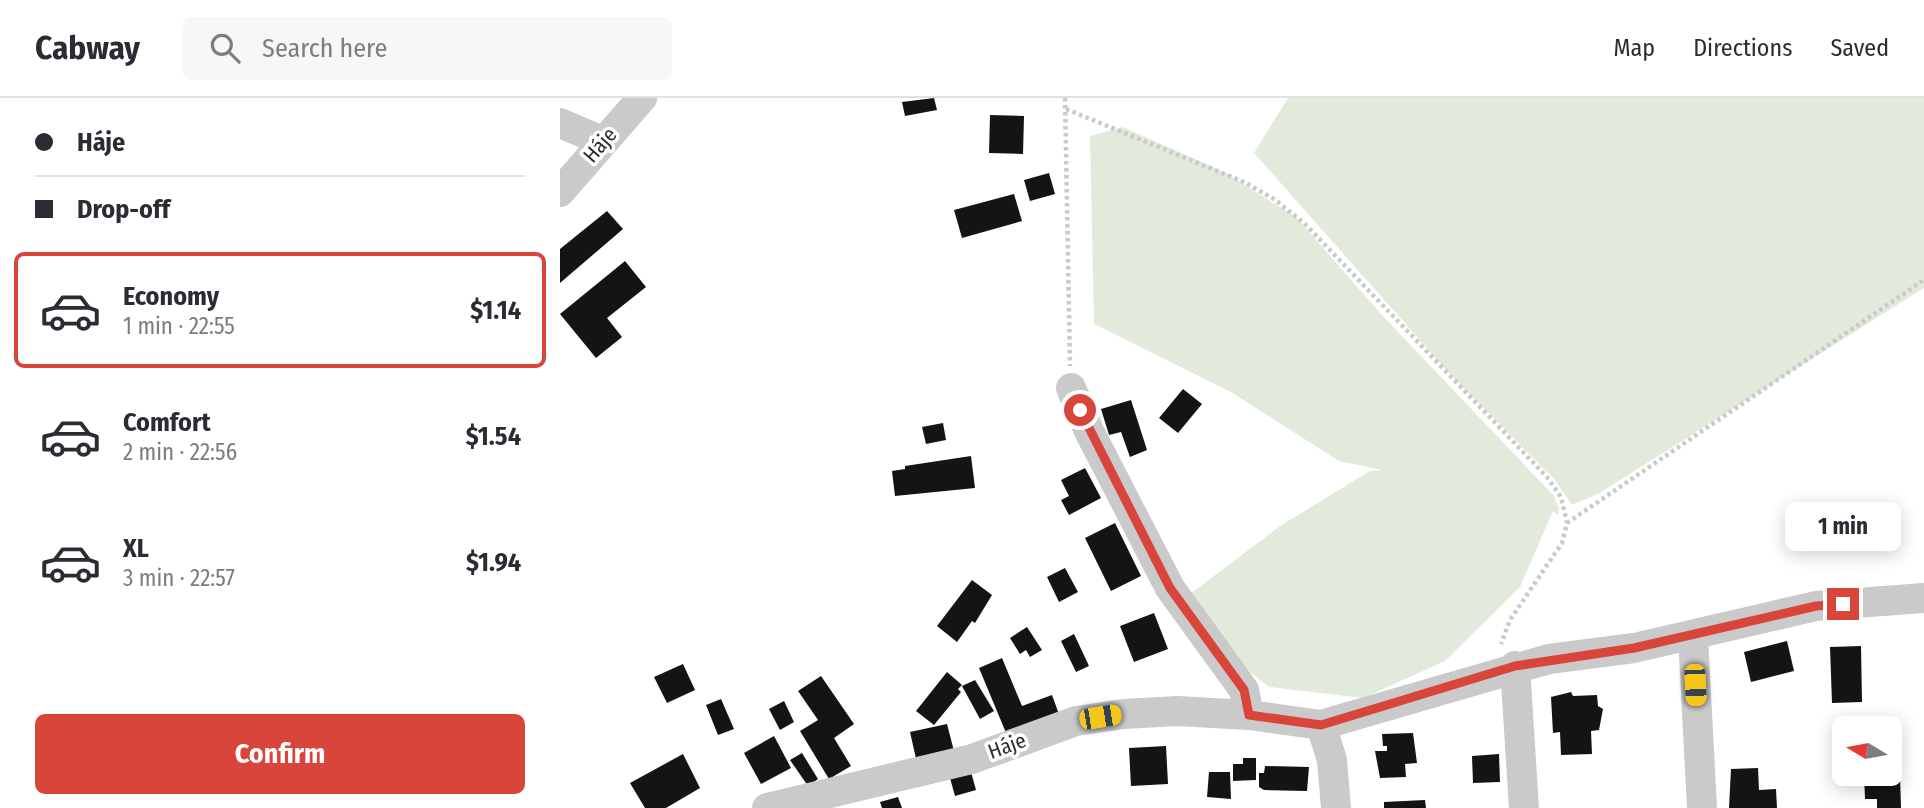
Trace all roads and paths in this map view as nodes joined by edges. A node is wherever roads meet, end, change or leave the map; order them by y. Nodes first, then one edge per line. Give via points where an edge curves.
1 (642, 98) edge
2 (1065, 98) edge
3 (1066, 109) junction
4 (560, 123) edge
5 (602, 141) junction
6 (560, 192) edge
7 (1924, 280) edge
8 (1071, 388) joint
9 (1567, 523) junction
10 (1924, 598) edge
11 (1693, 636) junction
12 (1502, 671) junction
13 (1249, 715) junction
14 (1321, 725) junction
15 (767, 808) edge
16 (1336, 808) edge
17 (1524, 808) edge
18 (1702, 808) edge

1 - 5 street, Háje
2 - 3 path
3 - 8 path
3 - 9 path via 1244,183 1305,224 1547,477 1561,497
4 - 5 street
5 - 6 street, Háje
7 - 9 path
8 - 13 street via 1170,588 1244,690
9 - 12 path via 1562,543 1510,620
10 - 11 street via 1816,606
11 - 12 street
11 - 18 street
12 - 14 street
12 - 17 street
13 - 14 street, Háje
13 - 15 street, Háje via 1177,711 1076,721 972,759
14 - 16 street via 1332,760

